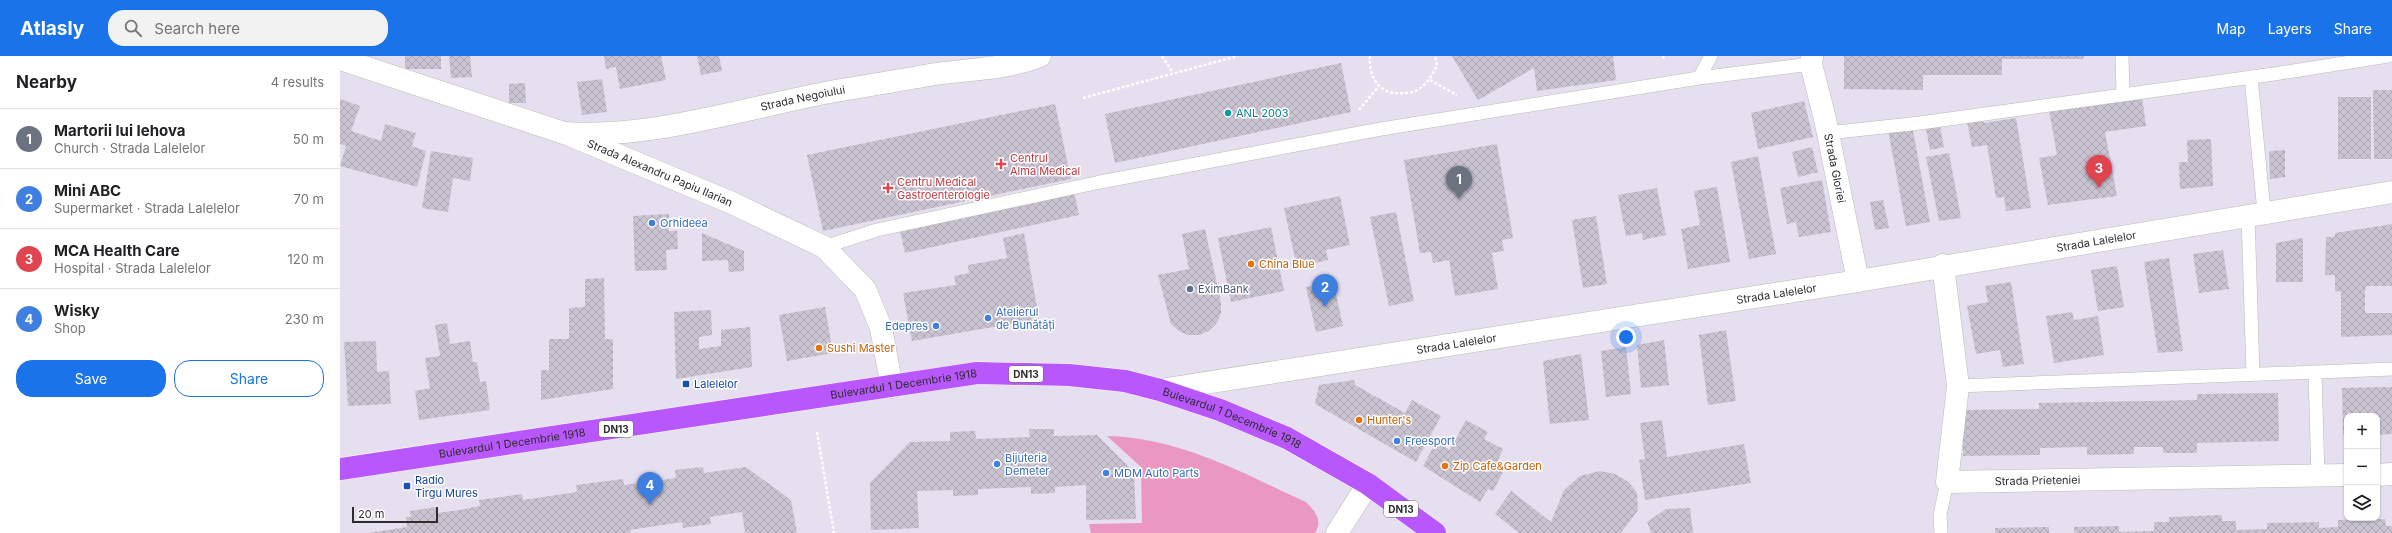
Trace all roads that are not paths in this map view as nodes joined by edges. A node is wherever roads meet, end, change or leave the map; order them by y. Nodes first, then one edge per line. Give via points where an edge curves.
1 (1040, 56) edge
2 (1711, 56) edge
3 (2122, 56) edge
4 (2388, 56) edge
5 (340, 59) edge
6 (1812, 60) edge
7 (2251, 77) junction
8 (1699, 78) junction
9 (2123, 94) junction
10 (564, 133) junction
11 (1828, 133) junction
12 (2392, 192) edge
13 (2256, 213) junction
14 (824, 247) junction
15 (1943, 265) junction
16 (1858, 281) junction
17 (2392, 369) edge
18 (2315, 372) junction
19 (2253, 374) junction
20 (1958, 386) junction
21 (892, 387) junction
22 (1160, 390) junction
23 (340, 469) edge
24 (2392, 474) edge
25 (2344, 475) edge
26 (2380, 475) edge
27 (2318, 476) junction
28 (1947, 482) junction
29 (1368, 484) junction
30 (1337, 533) edge
31 (1435, 533) edge
32 (1941, 533) edge

1 - 10 street, Strada Negoiului via 1020,64 838,90 737,112 620,133
2 - 8 lane
3 - 9 lane
4 - 7 lane
5 - 10 street, Strada Alexandru Papiu Ilarian
6 - 8 lane
6 - 11 street, Strada Gloriei
7 - 9 lane
7 - 13 lane
8 - 14 lane via 1381,129 1100,182 877,230
9 - 11 lane
10 - 14 street, Strada Alexandru Papiu Ilarian via 732,203
11 - 16 street, Strada Gloriei
12 - 13 street, Strada Lalelelor
13 - 15 street, Strada Lalelelor
13 - 19 lane
14 - 21 street, Strada Alexandru Papiu Ilarian via 864,289 881,328
15 - 16 street, Strada Lalelelor
15 - 20 street
16 - 22 street, Strada Lalelelor
17 - 18 lane
18 - 19 lane
18 - 27 lane
19 - 20 lane
20 - 28 street
21 - 22 main road, Bulevardul 1 Decembrie 1918 / DN13 via 977,373 1069,375 1125,381
21 - 23 main road, Bulevardul 1 Decembrie 1918 / DN13
22 - 29 main road, Bulevardul 1 Decembrie 1918 / DN13 via 1220,410 1287,438
24 - 26 street
25 - 27 street, Strada Prieteniei
27 - 28 street, Strada Prieteniei
28 - 32 lane via 1940,515
29 - 30 street
29 - 31 main road, Bulevardul 1 Decembrie 1918 / DN13

